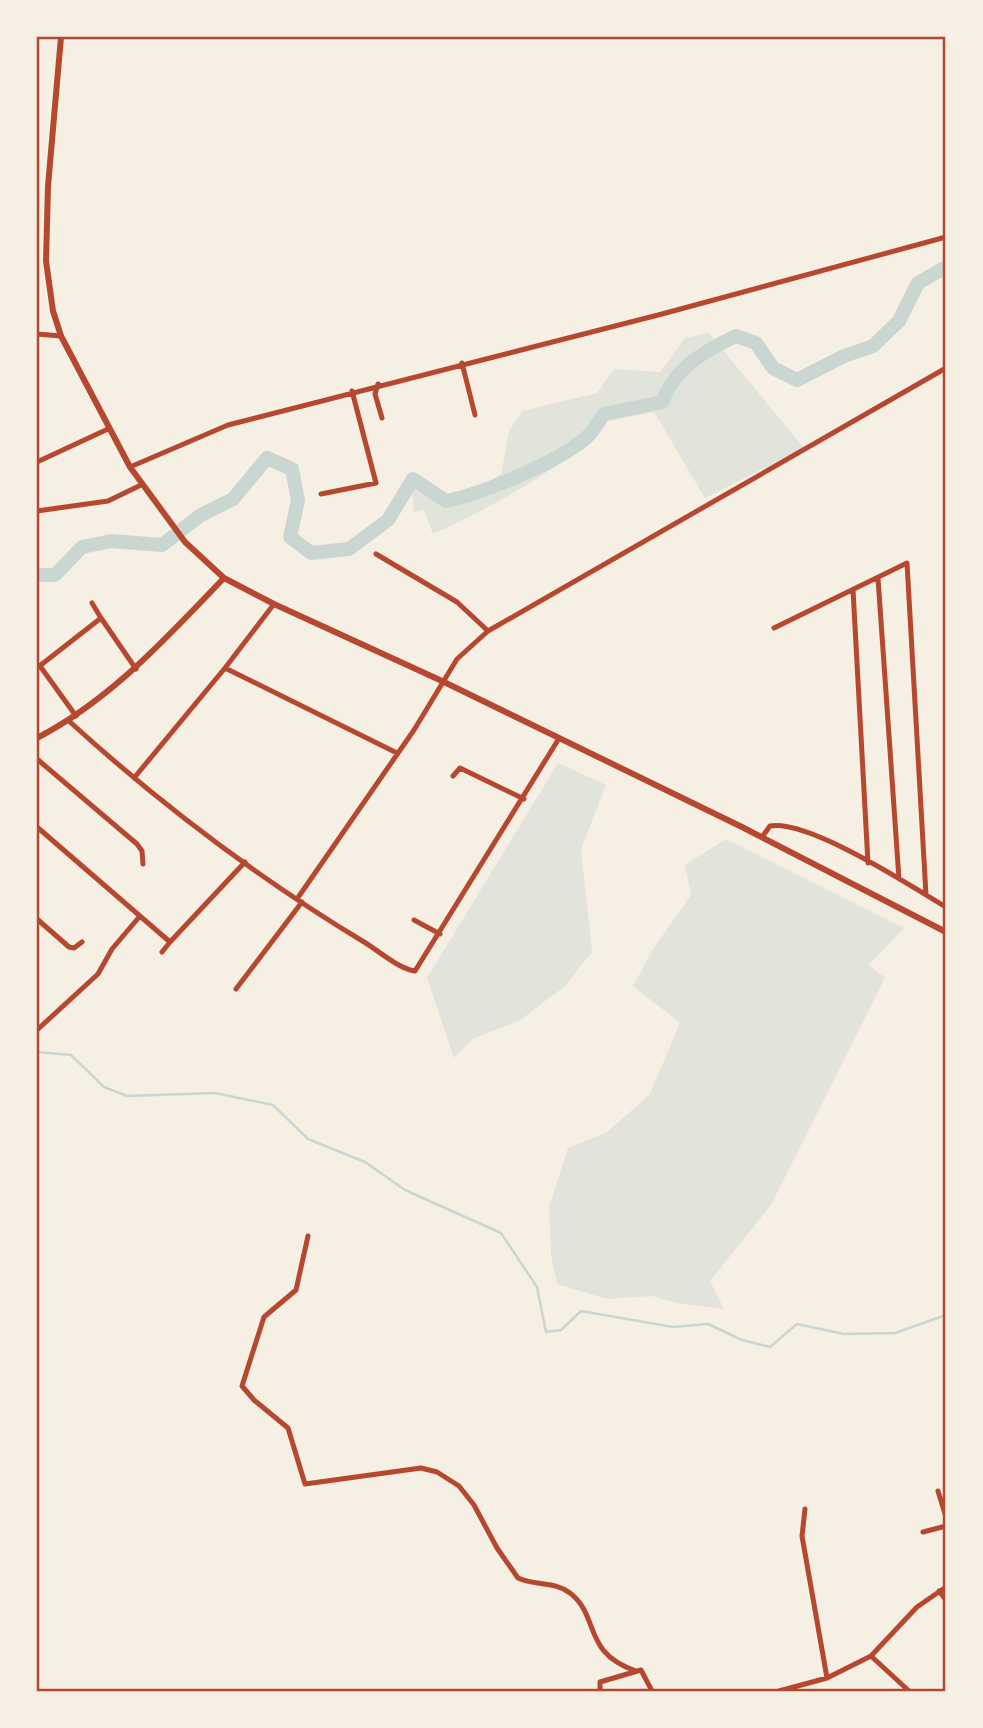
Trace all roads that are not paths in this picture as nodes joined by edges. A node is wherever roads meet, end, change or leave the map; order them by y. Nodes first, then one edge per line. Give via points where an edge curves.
1 (61, 37) edge
2 (946, 237) edge
3 (37, 334) edge
4 (61, 336) junction
5 (462, 363) junction
6 (946, 368) edge
7 (378, 384) junction
8 (352, 391) junction
9 (475, 415) dead end
10 (382, 418) dead end
11 (108, 429) junction
12 (37, 462) edge
13 (130, 467) junction
14 (141, 485) junction
15 (321, 494) dead end
16 (37, 511) edge
17 (376, 554) dead end
18 (224, 578) junction
19 (878, 578) junction
20 (853, 590) junction
21 (92, 603) dead end
22 (274, 604) junction
23 (102, 618) junction
24 (774, 628) dead end
25 (488, 631) junction
26 (38, 667) edge
27 (225, 668) junction
28 (136, 669) junction
29 (442, 681) junction
30 (76, 716) junction
31 (69, 721) junction
32 (37, 738) edge
33 (558, 740) junction
34 (397, 753) junction
35 (37, 759) edge
36 (453, 776) dead end
37 (134, 778) junction
38 (524, 799) junction
39 (37, 827) edge
40 (762, 837) junction
41 (245, 862) junction
42 (868, 863) junction
43 (143, 864) dead end
44 (899, 879) junction
45 (926, 895) junction
46 (299, 900) junction
47 (946, 907) edge
48 (139, 916) junction
49 (37, 919) edge
50 (414, 920) dead end
51 (946, 932) edge
52 (440, 933) junction
53 (82, 942) dead end
54 (170, 942) junction
55 (162, 952) dead end
56 (236, 989) dead end
57 (37, 1030) edge
58 (308, 1236) dead end
59 (938, 1490) dead end
60 (805, 1509) dead end
61 (946, 1517) edge
62 (946, 1526) edge
63 (923, 1532) dead end
64 (946, 1587) edge
65 (939, 1591) junction
66 (946, 1600) edge
67 (871, 1656) junction
68 (636, 1671) junction
69 (827, 1678) junction
70 (799, 1686) junction
71 (600, 1691) edge
72 (652, 1691) edge
73 (779, 1691) edge
74 (805, 1691) edge
75 (909, 1691) edge

1 - 4 street via 46,261
2 - 5 street
3 - 4 street
4 - 11 street
5 - 7 street
5 - 9 street
6 - 25 street
7 - 8 street
7 - 10 street via 375,394
8 - 13 street via 228,425
8 - 15 street via 376,483
11 - 12 street
11 - 13 street
13 - 14 street
14 - 16 street via 108,501
14 - 18 street via 185,542
17 - 25 street via 457,602
18 - 22 street
18 - 28 street
19 - 20 street
19 - 44 street
19 - 45 street via 907,563
20 - 24 street
20 - 42 street
21 - 23 street
22 - 27 street
22 - 29 street
23 - 26 street
23 - 28 street
25 - 29 street via 457,659
26 - 30 street
27 - 34 street
27 - 37 street
28 - 30 street
29 - 33 street
29 - 34 street
30 - 31 street
31 - 32 street
31 - 37 street
33 - 38 street
33 - 40 street
34 - 46 street
35 - 43 street via 137,844
36 - 38 street via 460,768
37 - 41 street
38 - 52 street
39 - 48 street
40 - 42 street via 770,826 796,826
40 - 51 street
41 - 46 street
41 - 54 street
42 - 44 street
44 - 45 street
45 - 47 street
46 - 52 street via 411,970 419,967
46 - 56 street
48 - 54 street
48 - 57 street via 99,974
49 - 53 street via 69,947
50 - 52 street
54 - 55 street
58 - 68 street via 296,1290 264,1317 242,1386 288,1428 305,1484 421,1468 451,1478 474,1505 496,1548 518,1577 569,1592 582,1607 600,1648
59 - 61 street
60 - 69 street via 802,1536
62 - 63 street
64 - 65 street
65 - 66 street
65 - 67 street via 917,1607
67 - 69 street
67 - 75 street
68 - 71 street via 600,1682
68 - 72 street via 643,1671
69 - 70 street
70 - 73 street
70 - 74 street

